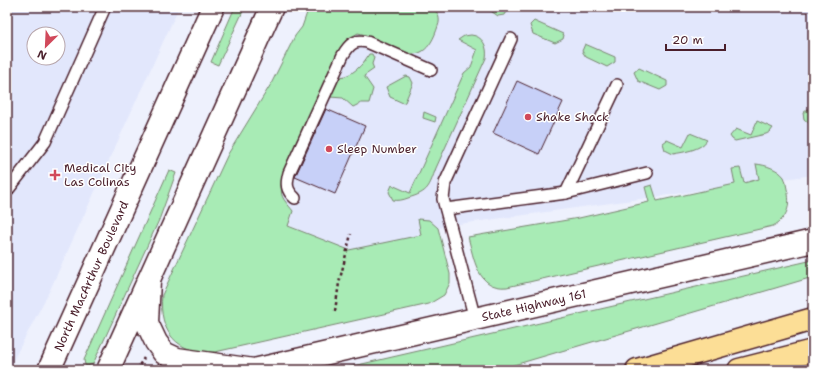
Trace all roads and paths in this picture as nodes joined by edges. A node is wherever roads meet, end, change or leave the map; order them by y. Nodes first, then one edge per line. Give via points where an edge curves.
1 (105, 7) edge
2 (213, 7) edge
3 (272, 7) edge
4 (511, 39) dead end
5 (431, 70) dead end
6 (617, 85) dead end
7 (647, 172) dead end
8 (7, 191) edge
9 (566, 193) junction
10 (294, 198) dead end
11 (446, 209) junction
12 (351, 234) dead end
13 (813, 241) edge
14 (149, 280) junction
15 (335, 312) dead end
16 (475, 319) junction
17 (813, 319) edge
18 (813, 351) edge
19 (49, 370) edge
20 (108, 370) edge
21 (254, 370) edge
22 (637, 370) edge
23 (738, 370) edge

1 - 8 lane via 45,142
2 - 19 main road, North MacArthur Boulevard
3 - 14 main road
4 - 11 lane via 445,183 443,199
5 - 10 lane via 367,42 359,40 352,43 343,55 289,173 286,186
6 - 9 lane
7 - 9 lane
9 - 11 lane
11 - 16 lane
12 - 15 path via 340,276
13 - 16 main road, State Highway 161
14 - 20 main road
14 - 21 main road via 147,323 164,353 177,359
16 - 21 main road, State Highway 161
17 - 22 highway
18 - 23 highway

